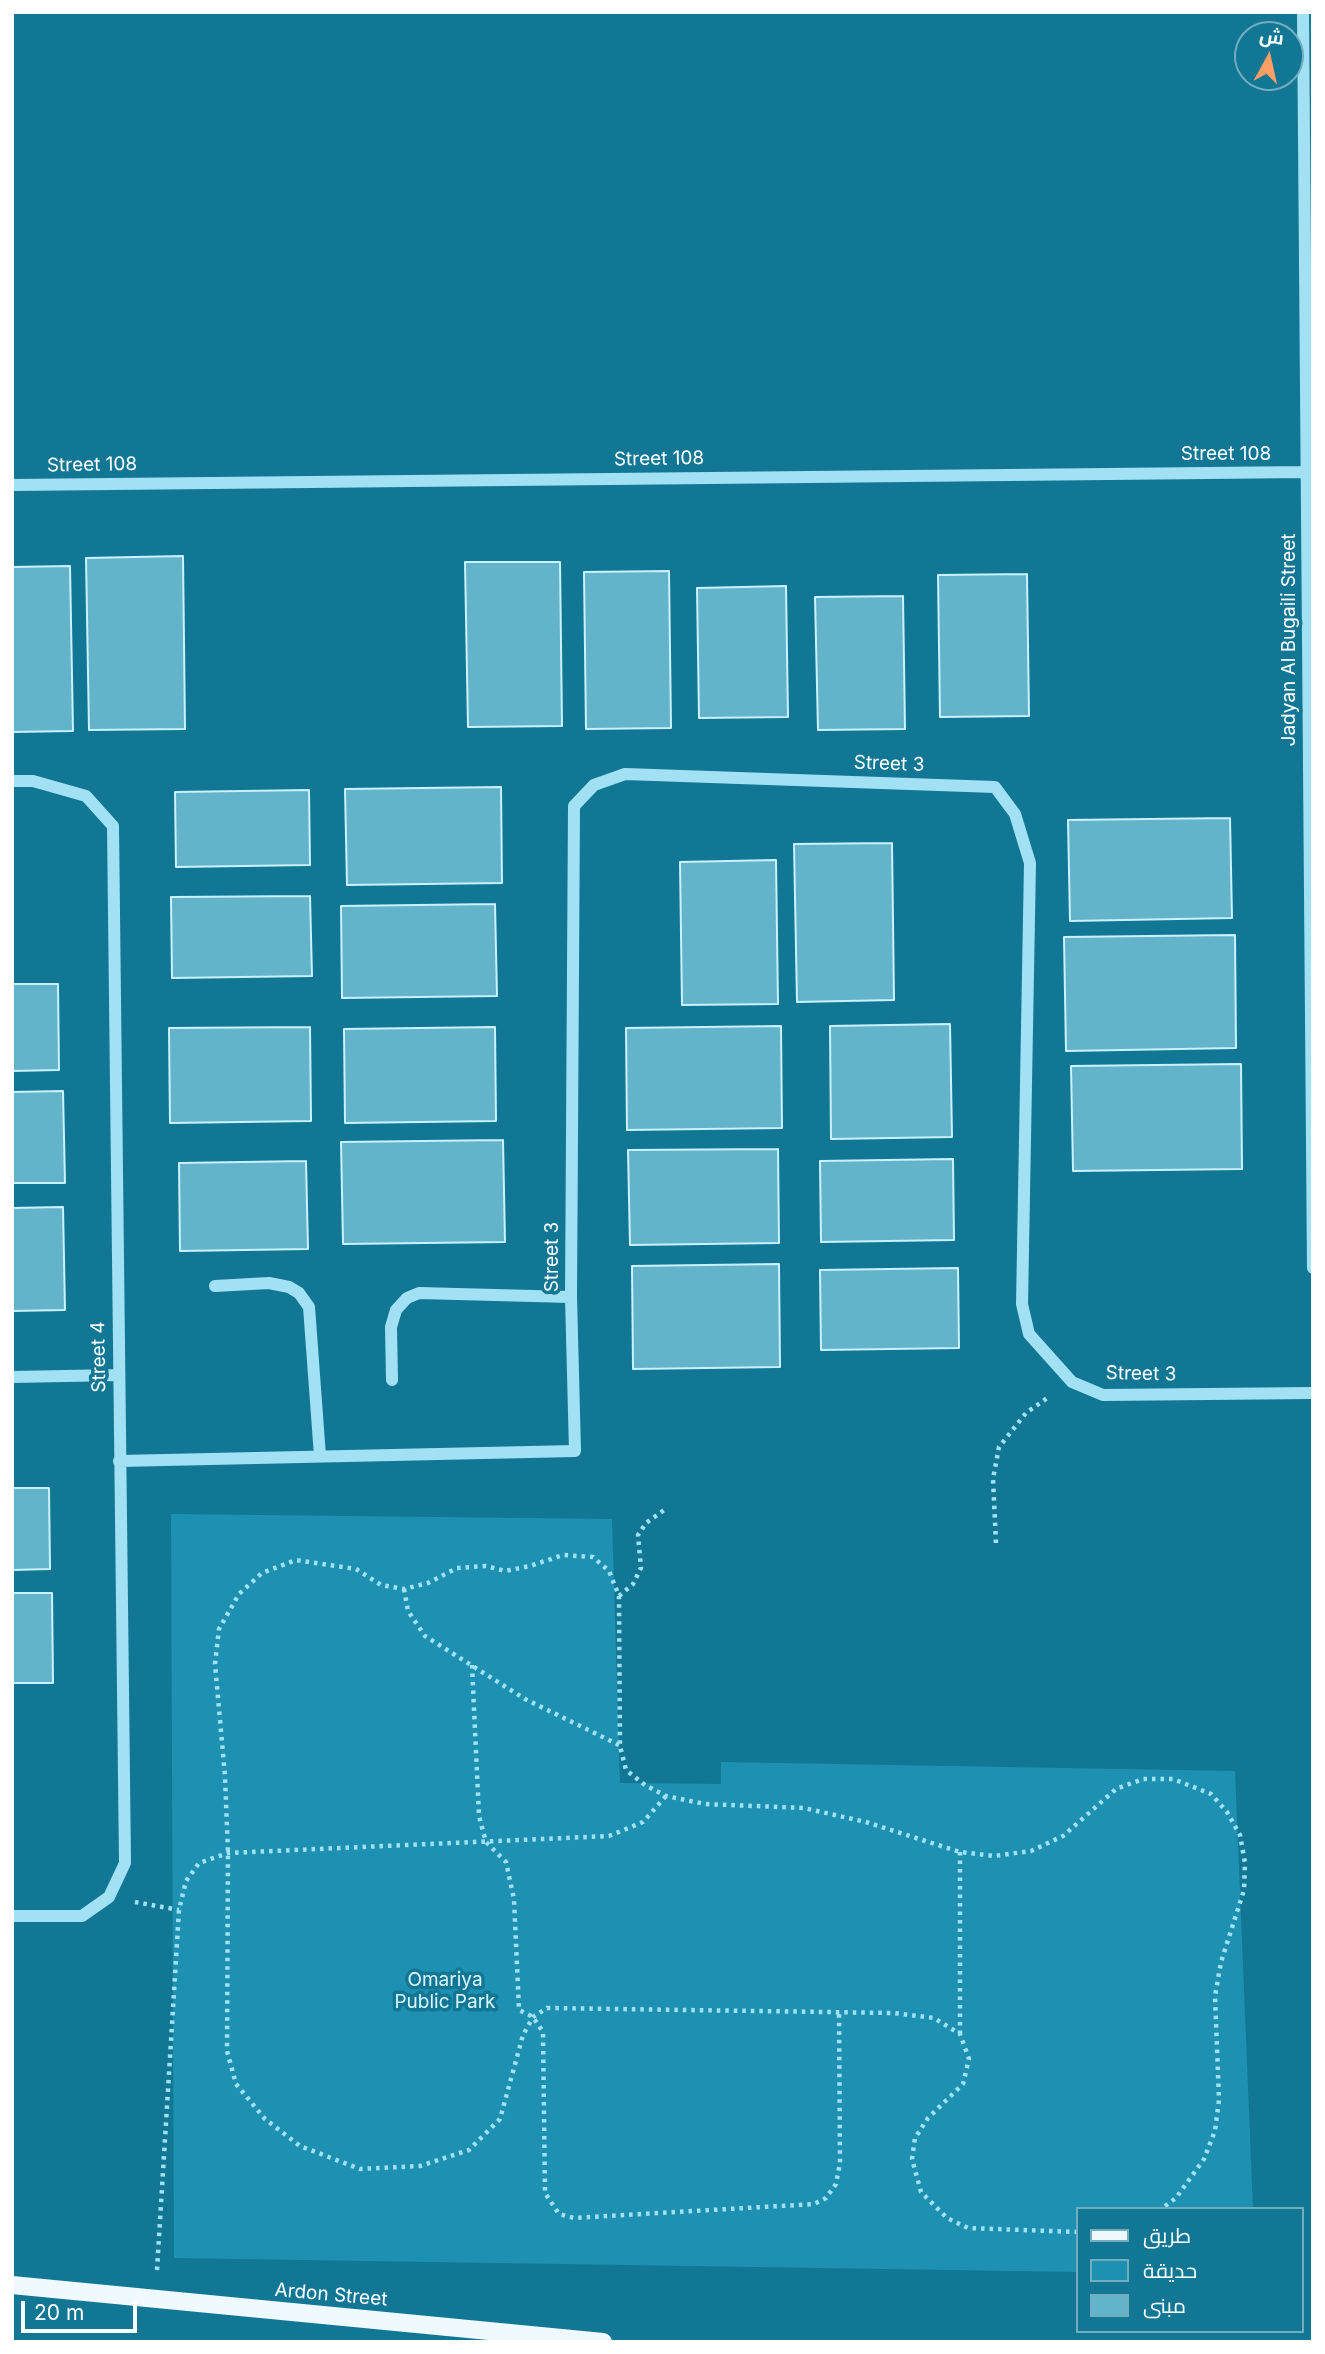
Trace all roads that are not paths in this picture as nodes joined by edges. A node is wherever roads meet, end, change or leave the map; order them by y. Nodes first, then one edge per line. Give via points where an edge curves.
1 (1303, 12) edge
2 (1309, 417) edge
3 (1307, 472) junction
4 (12, 485) edge
5 (12, 781) edge
6 (1312, 1228) edge
7 (1313, 1268) edge
8 (215, 1286) dead end
9 (572, 1297) junction
10 (118, 1375) junction
11 (12, 1377) edge
12 (392, 1380) dead end
13 (1313, 1393) edge
14 (320, 1456) junction
15 (120, 1461) junction
16 (12, 1916) edge
17 (12, 2285) edge
18 (603, 2342) edge

1 - 2 street, Jadyan Al Bugaili Street
2 - 3 street, Jadyan Al Bugaili Street
3 - 4 street, Street 108
3 - 6 street, Jadyan Al Bugaili Street
5 - 10 street, Street 4 via 33,780 86,796 113,826
6 - 7 street, Jadyan Al Bugaili Street
8 - 14 street via 269,1283 289,1287 309,1307
9 - 12 street via 419,1293 407,1298 391,1327
9 - 13 street, Street 3 via 574,806 594,785 625,774 995,787 1015,814 1030,863 1022,1304 1029,1334 1072,1382 1103,1395
9 - 14 street, Street 3 via 575,1451
10 - 11 street
10 - 15 street, Street 4
14 - 15 street
15 - 16 street, Street 4 via 125,1863 108,1897 82,1916
17 - 18 main road, Ardon Street

